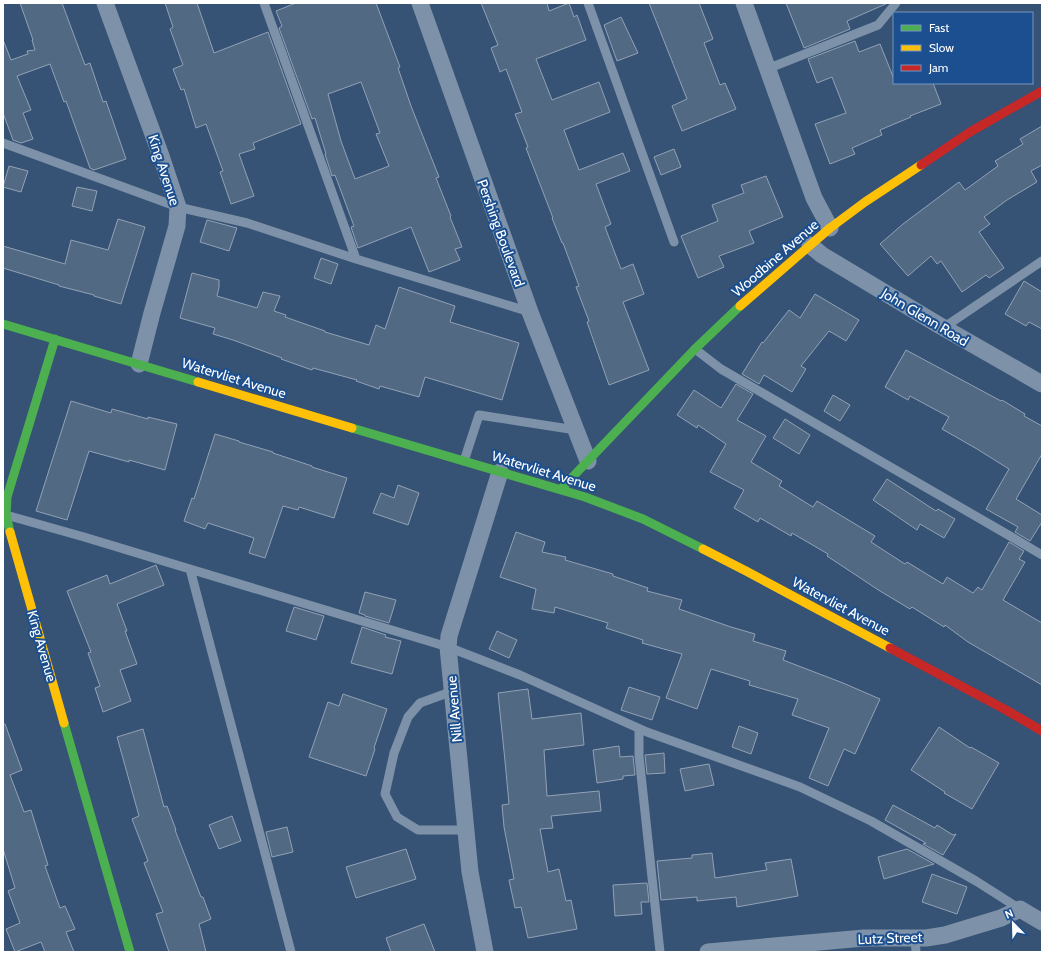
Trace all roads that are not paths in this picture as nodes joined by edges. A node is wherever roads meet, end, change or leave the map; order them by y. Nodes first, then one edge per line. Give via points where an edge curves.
1 (105, 3) edge
2 (264, 3) edge
3 (420, 3) edge
4 (588, 3) edge
5 (744, 3) edge
6 (896, 3) edge
7 (767, 68) junction
8 (1042, 91) edge
9 (3, 144) edge
10 (178, 207) junction
11 (830, 228) junction
12 (674, 242) dead end
13 (810, 245) junction
14 (356, 259) junction
15 (1042, 261) edge
16 (530, 312) junction
17 (3, 324) edge
18 (944, 328) junction
19 (54, 339) junction
20 (695, 349) junction
21 (139, 364) junction
22 (1042, 384) edge
23 (576, 430) junction
24 (464, 461) junction
25 (588, 461) junction
26 (500, 472) junction
27 (560, 490) junction
28 (5, 515) edge
29 (1042, 555) edge
30 (190, 569) junction
31 (448, 647) junction
32 (453, 691) junction
33 (639, 729) junction
34 (1042, 731) edge
35 (466, 830) junction
36 (1020, 909) junction
37 (1042, 922) edge
38 (916, 945) edge
39 (130, 952) edge
40 (291, 952) edge
41 (485, 952) edge
42 (660, 952) edge
43 (708, 952) edge

1 - 10 street, King Avenue
2 - 14 lane
3 - 16 street, Pershing Boulevard
4 - 12 lane
5 - 7 street
6 - 7 lane via 878,25
7 - 11 street via 814,198
8 - 11 street, Woodbine Avenue via 970,132
9 - 10 lane
10 - 14 lane via 247,223
10 - 21 street, King Avenue via 177,226
11 - 13 street, Woodbine Avenue
13 - 18 street, John Glenn Road via 822,255
13 - 20 street, Woodbine Avenue
14 - 16 lane
15 - 18 lane
16 - 23 street, Pershing Boulevard
17 - 19 street, Watervliet Avenue
18 - 22 street, John Glenn Road
19 - 21 street, Watervliet Avenue
19 - 28 street, King Avenue via 7,497
20 - 25 street, Woodbine Avenue
20 - 29 lane via 721,369
21 - 24 street, Watervliet Avenue
23 - 24 lane via 479,415
23 - 25 street, Pershing Boulevard
24 - 26 street, Watervliet Avenue
25 - 27 street, Woodbine Avenue
26 - 27 street, Watervliet Avenue
26 - 31 street, Nill Avenue via 448,636
27 - 34 street, Watervliet Avenue via 643,519 753,574
28 - 30 lane
28 - 39 street, King Avenue
30 - 31 lane
30 - 40 lane
31 - 32 street, Nill Avenue
31 - 33 lane via 520,675
32 - 35 street, Nill Avenue
32 - 35 lane via 420,703 408,717 394,753 385,794 397,817 418,830
33 - 36 lane via 807,791 871,821
33 - 42 lane via 639,756
35 - 41 street, Nill Avenue via 470,872
36 - 37 street
36 - 38 street, Lutz Street via 1001,918 926,938
38 - 43 street, Lutz Street via 864,938

